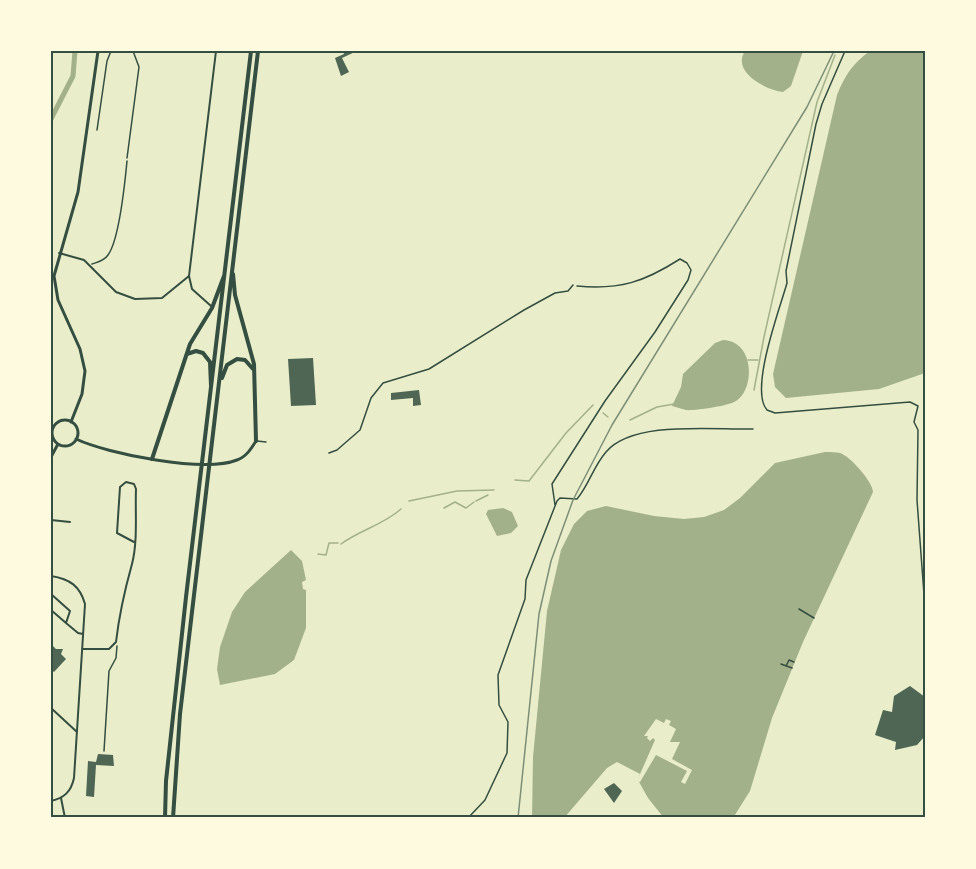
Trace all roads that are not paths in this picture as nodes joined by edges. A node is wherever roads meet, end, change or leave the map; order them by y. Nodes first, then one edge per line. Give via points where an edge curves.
1 (98, 51) edge
2 (111, 51) edge
3 (134, 51) edge
4 (216, 51) edge
5 (251, 51) edge
6 (258, 51) edge
7 (97, 130) dead end
8 (127, 158) road end
9 (59, 253) junction
10 (230, 264) junction
11 (189, 276) junction
12 (573, 285) road end
13 (213, 308) junction
14 (186, 354) junction
15 (255, 379) junction
16 (219, 385) junction
17 (212, 396) junction
18 (71, 422) junction
19 (52, 426) edge
20 (925, 438) edge
21 (76, 439) junction
22 (256, 441) junction
23 (266, 442) dead end
24 (58, 444) junction
25 (329, 453) dead end
26 (51, 457) edge
27 (152, 459) junction
28 (925, 508) edge
29 (51, 520) edge
30 (70, 522) dead end
31 (134, 542) junction
32 (51, 576) edge
33 (51, 594) edge
34 (51, 610) edge
35 (66, 623) junction
36 (83, 634) junction
37 (82, 649) junction
38 (51, 708) edge
39 (77, 732) junction
40 (62, 798) junction
41 (51, 801) edge
42 (64, 818) edge
43 (165, 818) edge
44 (173, 818) edge

1 - 9 street via 78,192
2 - 7 lane
3 - 8 lane via 139,68
4 - 11 street
5 - 10 highway
6 - 10 highway
9 - 11 street via 84,260 117,292 135,299 162,298
9 - 18 street via 55,288 85,371 82,394
10 - 13 highway
10 - 15 highway via 253,354
10 - 16 highway
10 - 17 highway
11 - 13 street via 192,289
12 - 25 lane via 568,291 555,293 524,310 429,369 387,381 371,398 360,430
13 - 14 highway
14 - 17 highway via 203,353 210,362
14 - 27 highway
15 - 16 highway via 249,362 237,359 227,365
15 - 22 highway
16 - 44 highway via 179,726
17 - 43 highway via 166,781
18 - 19 street via 59,421
18 - 21 street via 76,427
19 - 24 street
20 - 28 street
21 - 24 street via 66,446
21 - 27 street via 102,450
22 - 23 lane
22 - 27 street via 243,457 228,462
24 - 26 street
29 - 30 street
31 - 31 street via 136,489 126,482 120,487 117,533
31 - 37 street via 116,642 109,649
32 - 36 street via 74,583 81,591
33 - 35 street via 70,612
34 - 35 street
35 - 36 street
36 - 37 street
37 - 39 street
38 - 39 street
39 - 40 street via 74,778
40 - 41 street
40 - 42 street

